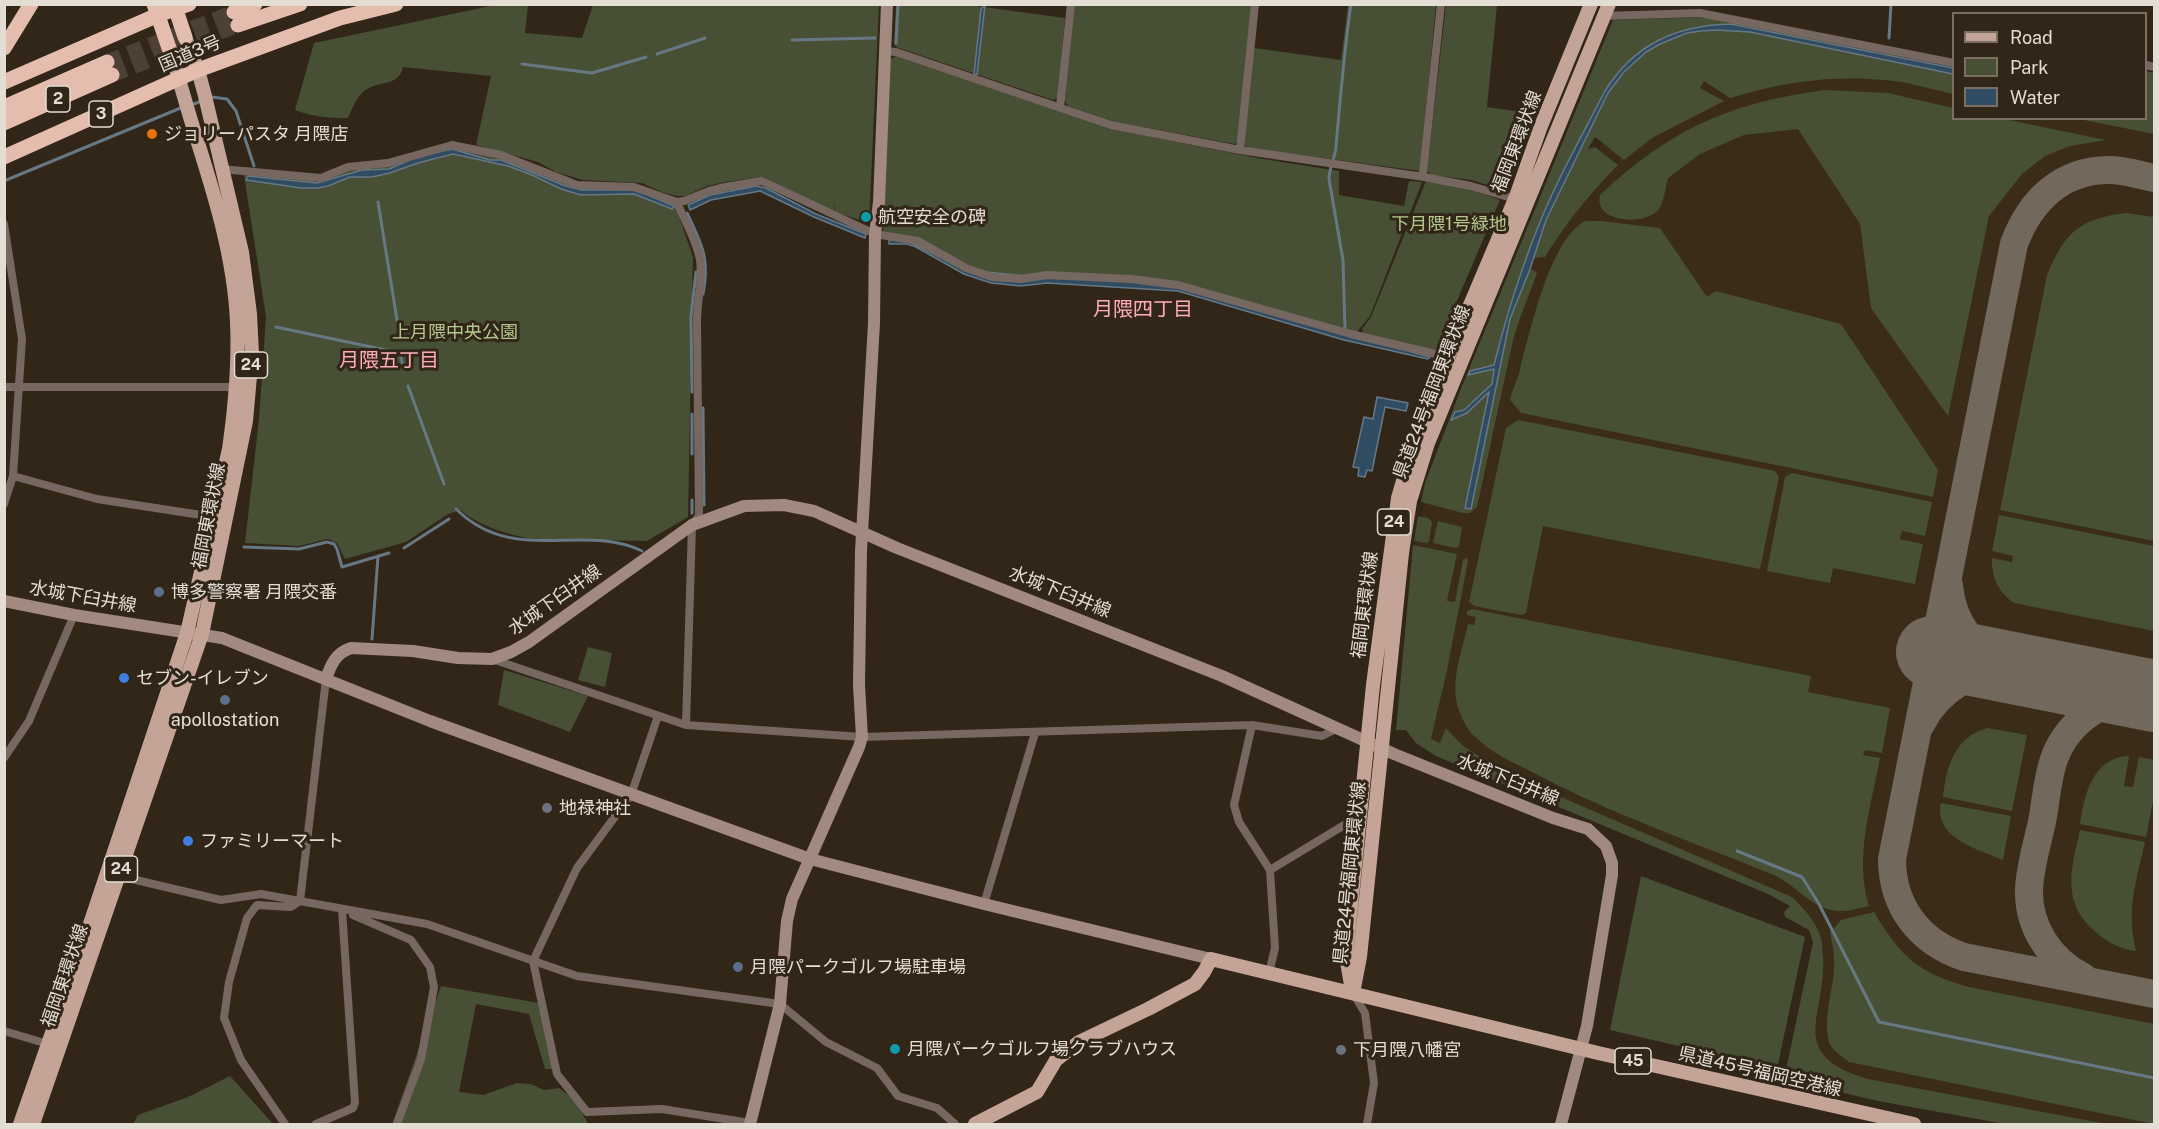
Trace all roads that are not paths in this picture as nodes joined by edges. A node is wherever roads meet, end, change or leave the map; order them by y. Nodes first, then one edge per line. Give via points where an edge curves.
1 (31, 4) edge
2 (255, 4) edge
3 (300, 4) edge
4 (396, 4) edge
5 (887, 4) edge
6 (1071, 4) edge
7 (1255, 4) edge
8 (1441, 4) edge
9 (1591, 4) edge
10 (180, 6) edge
11 (156, 10) edge
12 (1606, 10) edge
13 (185, 37) joint
14 (4, 48) edge
15 (169, 48) joint
16 (885, 51) junction
17 (1952, 63) edge
18 (198, 70) junction
19 (180, 78) junction
20 (4, 82) edge
21 (1060, 107) junction
22 (4, 108) edge
23 (4, 123) edge
24 (38, 142) junction
25 (4, 150) edge
26 (1240, 150) junction
27 (4, 157) edge
28 (221, 169) junction
29 (1424, 177) junction
30 (1515, 200) junction
31 (677, 202) junction
32 (4, 224) edge
33 (875, 234) junction
34 (1448, 357) junction
35 (4, 387) edge
36 (18, 387) junction
37 (237, 387) junction
38 (13, 476) junction
39 (4, 504) edge
40 (214, 517) junction
41 (692, 525) junction
42 (863, 533) junction
43 (4, 601) edge
44 (74, 615) junction
45 (187, 633) junction
46 (202, 634) junction
47 (492, 659) junction
48 (326, 679) junction
49 (658, 716) junction
50 (686, 725) junction
51 (1252, 726) junction
52 (1338, 728) junction
53 (1035, 733) junction
54 (862, 737) junction
55 (1368, 740) junction
56 (1382, 749) junction
57 (4, 758) edge
58 (631, 795) junction
59 (1359, 818) junction
60 (810, 859) junction
61 (1270, 870) junction
62 (119, 876) junction
63 (300, 901) junction
64 (984, 904) junction
65 (342, 910) junction
66 (1211, 959) junction
67 (533, 962) junction
68 (1269, 973) junction
69 (1353, 993) junction
70 (780, 1004) junction
71 (4, 1031) edge
72 (48, 1044) junction
73 (1583, 1049) junction
74 (750, 1124) edge
75 (20, 1125) edge
76 (33, 1125) edge
77 (285, 1125) edge
78 (316, 1125) edge
79 (397, 1125) edge
80 (955, 1125) edge
81 (975, 1125) edge
82 (1366, 1125) edge
83 (1561, 1125) edge
84 (1914, 1125) edge

1 - 14 highway
2 - 3 highway via 236,18
4 - 18 highway, 国道3号 / 3 via 340,18
5 - 16 main road
6 - 21 street
7 - 26 street
8 - 29 street
9 - 30 main road, 福岡東環状線 / 24
10 - 11 highway
10 - 13 highway
11 - 15 highway
11 - 20 highway
12 - 17 street via 1700,13
12 - 56 main road, 県道24号福岡東環状線 / 24 via 1418,471 1402,552
13 - 18 main road, 福岡東環状線 / 24
15 - 19 main road, 福岡東環状線 / 24
16 - 21 street
16 - 33 main road
18 - 19 highway, 国道3号 / 3
18 - 28 main road, 福岡東環状線 / 24
19 - 24 highway, 国道3号 / 3
19 - 37 main road, 福岡東環状線 / 24 via 229,255 237,321
21 - 26 street via 1111,125
22 - 23 highway, 2 via 110,69
24 - 25 highway
24 - 27 highway, 国道3号 / 3
26 - 29 street
28 - 31 street via 321,178 348,167 388,163 452,145 501,155 577,185 634,187
28 - 46 main road, 福岡東環状線 / 24 via 242,252 252,354 246,422
29 - 30 street
30 - 34 main road, 福岡東環状線 / 24
31 - 33 street via 708,191 762,182
31 - 41 street via 700,256 701,273 697,297 699,516
32 - 36 street via 22,339
33 - 34 street via 918,241 966,268 992,277 1021,279 1047,275 1178,285
33 - 42 main road
34 - 55 main road, 福岡東環状線 / 24 via 1406,468 1395,509
35 - 36 street
36 - 37 street
36 - 38 street
37 - 40 main road, 福岡東環状線 / 24
38 - 39 street
38 - 40 street via 97,499
40 - 45 main road, 福岡東環状線 / 24
41 - 42 main road, 水城下臼井線 via 744,506 767,504 814,511
41 - 47 main road, 水城下臼井線 via 529,642
41 - 50 street
42 - 52 main road, 水城下臼井線 via 1180,659
42 - 54 main road via 858,685
43 - 44 main road, 水城下臼井線
44 - 45 main road, 水城下臼井線
44 - 57 street via 29,721
45 - 46 main road, 水城下臼井線
45 - 72 main road, 福岡東環状線 / 24
46 - 48 main road, 水城下臼井線 via 222,638
46 - 62 main road, 福岡東環状線 / 24
47 - 48 main road, 水城下臼井線 via 351,648 331,664
47 - 49 street
48 - 58 main road, 水城下臼井線
48 - 63 street
49 - 50 street
49 - 58 street
50 - 54 street
51 - 52 street via 1322,736
51 - 53 street
51 - 61 street via 1234,805 1239,822
52 - 55 main road, 水城下臼井線
53 - 54 street
53 - 64 street
54 - 60 main road
55 - 56 main road, 水城下臼井線
55 - 59 main road, 福岡東環状線 / 24
56 - 69 main road, 県道24号福岡東環状線 / 24
56 - 73 main road, 水城下臼井線 via 1588,829 1606,846 1612,875
58 - 60 main road, 水城下臼井線
58 - 67 street via 577,868
59 - 61 street
59 - 69 main road, 福岡東環状線 / 24 via 1346,956
60 - 64 main road, 水城下臼井線
60 - 70 main road via 787,921
61 - 68 street via 1275,948
62 - 63 street via 221,900 261,894
62 - 76 main road, 福岡東環状線 / 24
63 - 65 street
63 - 77 street via 291,907 257,905 247,918 224,1017 242,1060
64 - 66 main road, 水城下臼井線
65 - 67 street via 427,924
65 - 78 street via 355,1103 353,1108
65 - 79 street via 411,940 430,967 434,987 421,1059
66 - 68 main road
66 - 81 main road via 1195,984 1079,1042 1056,1060 1037,1092
67 - 70 street via 577,976
67 - 74 street via 557,1074 584,1110 662,1109
68 - 69 main road
69 - 73 main road, 県道45号福岡空港線 / 45
69 - 82 street, 福岡東環状線 via 1365,1013 1374,1083
70 - 74 main road
70 - 80 street via 826,1042 877,1068 898,1096 937,1108
71 - 72 street
72 - 75 main road, 福岡東環状線 / 24
73 - 83 main road, 水城下臼井線
73 - 84 main road, 県道45号福岡空港線 / 45

